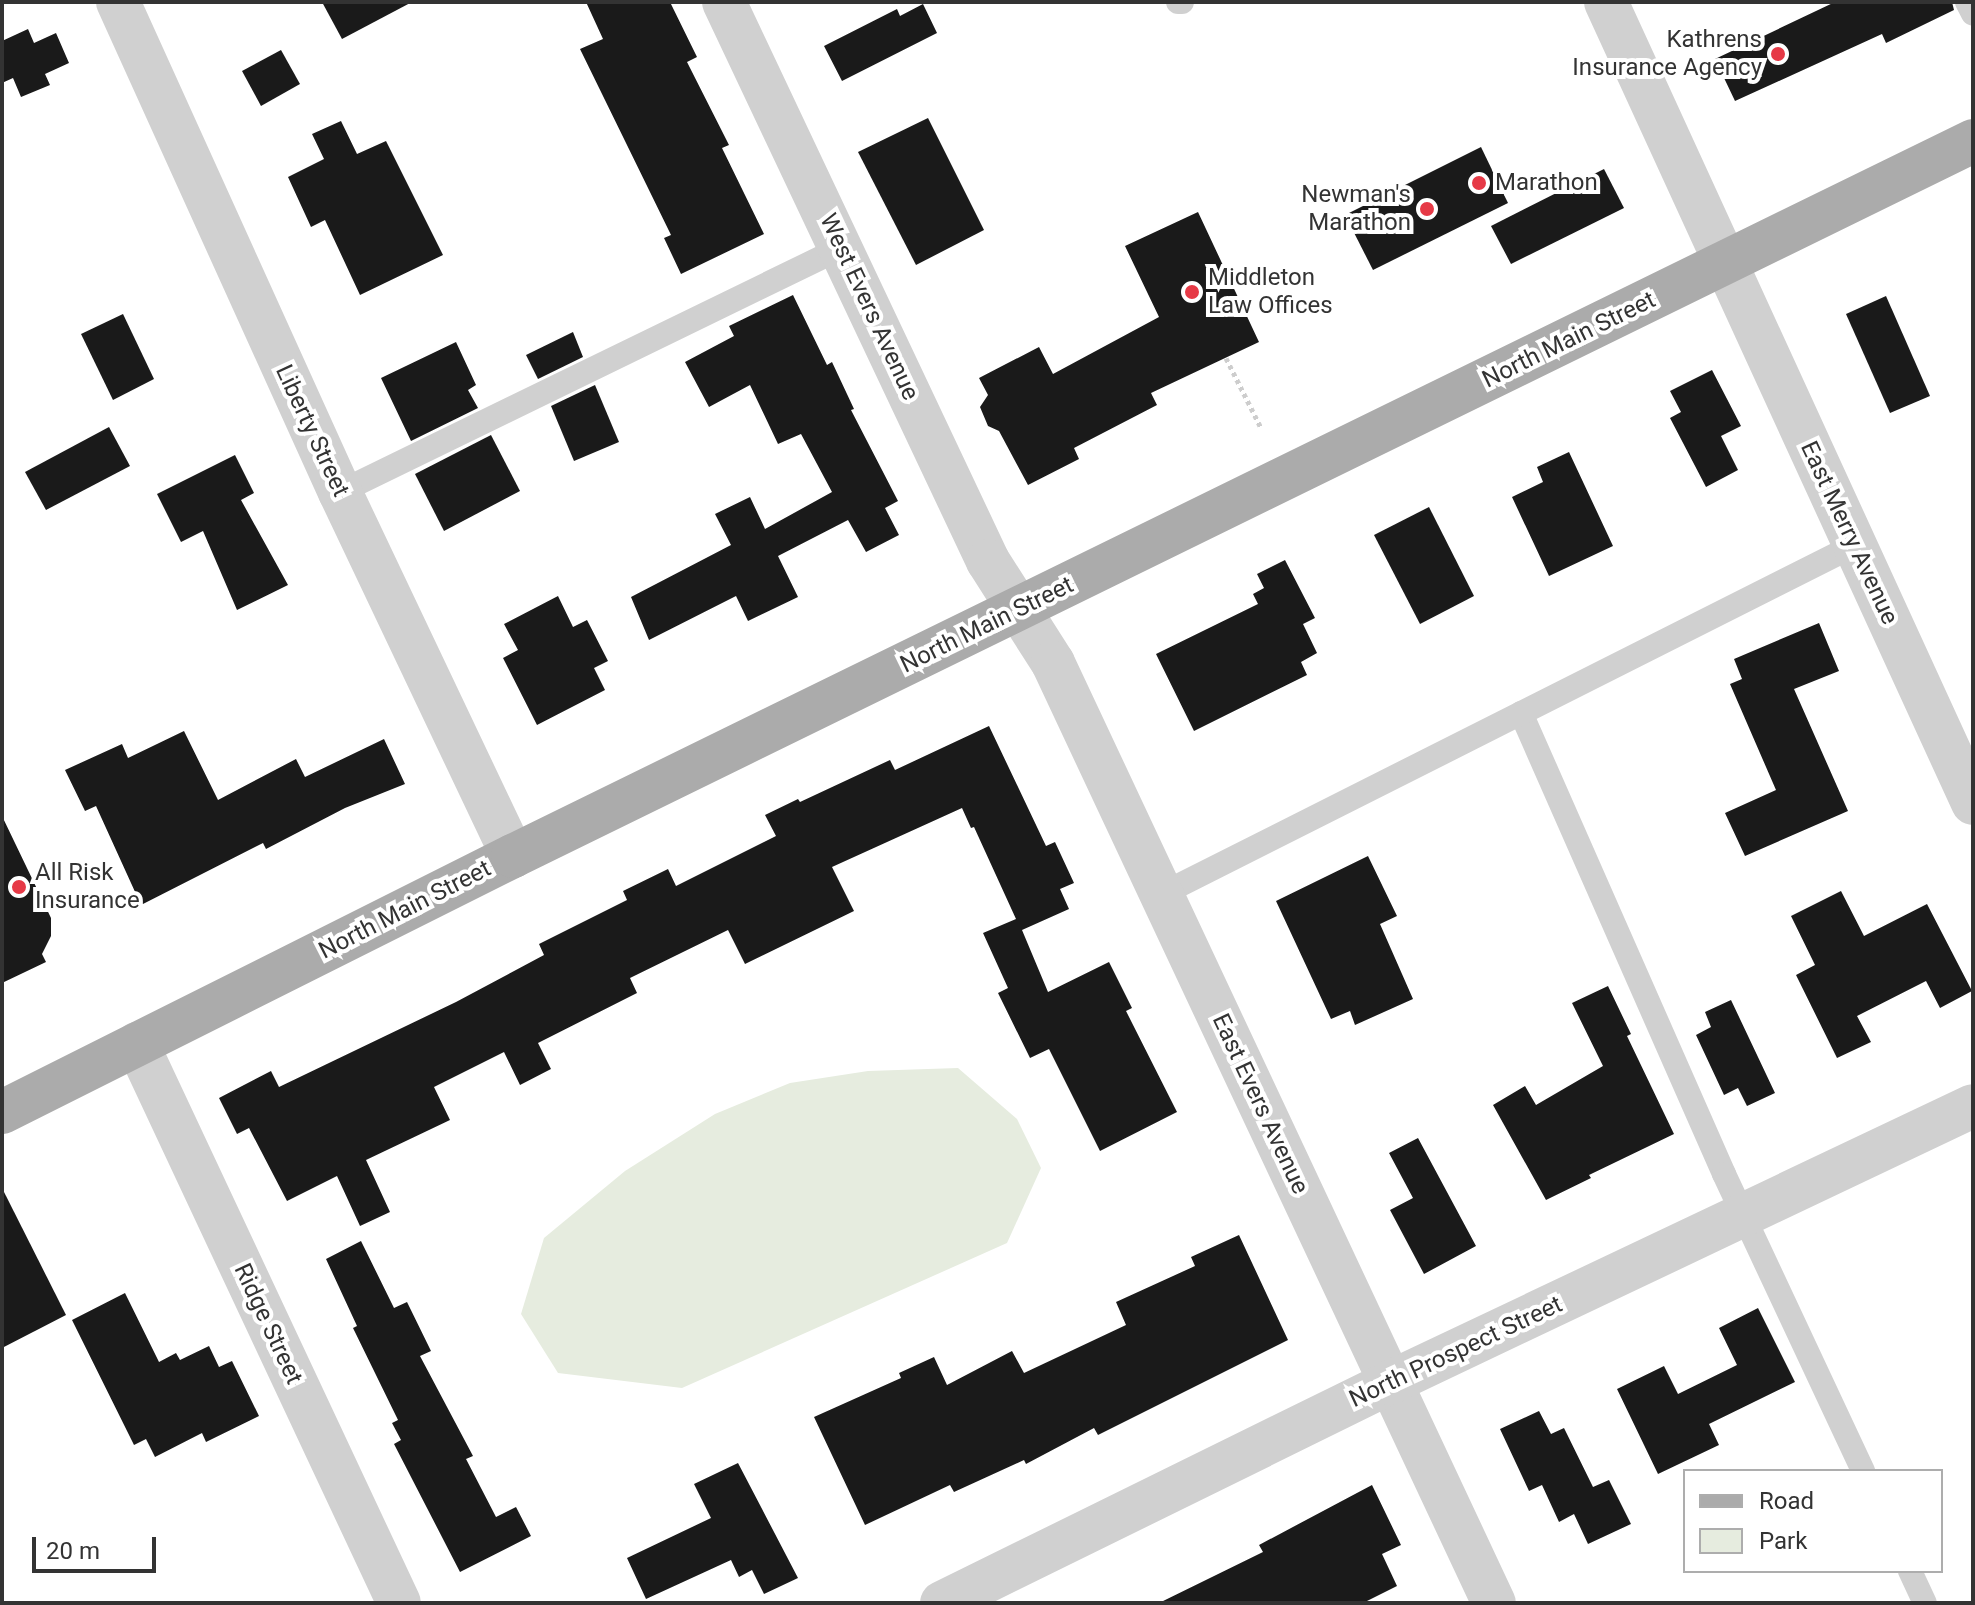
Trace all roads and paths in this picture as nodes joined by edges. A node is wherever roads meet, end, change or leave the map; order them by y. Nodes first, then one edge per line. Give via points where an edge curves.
1 (118, 2) edge
2 (724, 2) edge
3 (1606, 2) edge
4 (1967, 2) edge
5 (1973, 14) edge
6 (1973, 141) edge
7 (841, 248) junction
8 (1724, 264) junction
9 (1226, 358) dead end
10 (1261, 428) dead end
11 (340, 492) junction
12 (1855, 545) junction
13 (1019, 609) junction
14 (1521, 713) junction
15 (1973, 803) edge
16 (513, 856) junction
17 (1162, 894) junction
18 (137, 1044) junction
19 (1973, 1106) edge
20 (2, 1112) edge
21 (1743, 1216) junction
22 (1389, 1383) junction
23 (1862, 1469) edge
24 (1911, 1573) edge
25 (399, 1603) edge
26 (942, 1603) edge
27 (1494, 1603) edge
28 (1925, 1603) edge

1 - 11 street, Liberty Street
2 - 7 street, West Evers Avenue
3 - 8 street, East Merry Avenue
4 - 5 lane
6 - 8 main road, North Main Street
7 - 11 lane
7 - 13 street, West Evers Avenue via 988,561
8 - 12 street, East Merry Avenue
8 - 13 main road, North Main Street
9 - 10 path
11 - 16 street, Liberty Street
12 - 14 lane
12 - 15 street, East Merry Avenue
13 - 16 main road, North Main Street
13 - 17 street, East Evers Avenue via 1053,663
14 - 17 lane
14 - 21 lane
16 - 18 main road, North Main Street
17 - 22 street, East Evers Avenue
18 - 20 main road, North Main Street
18 - 25 street, Ridge Street
19 - 21 street, North Prospect Street
21 - 22 street, North Prospect Street
21 - 23 lane
22 - 26 street, North Prospect Street
22 - 27 street, East Evers Avenue
24 - 28 lane

